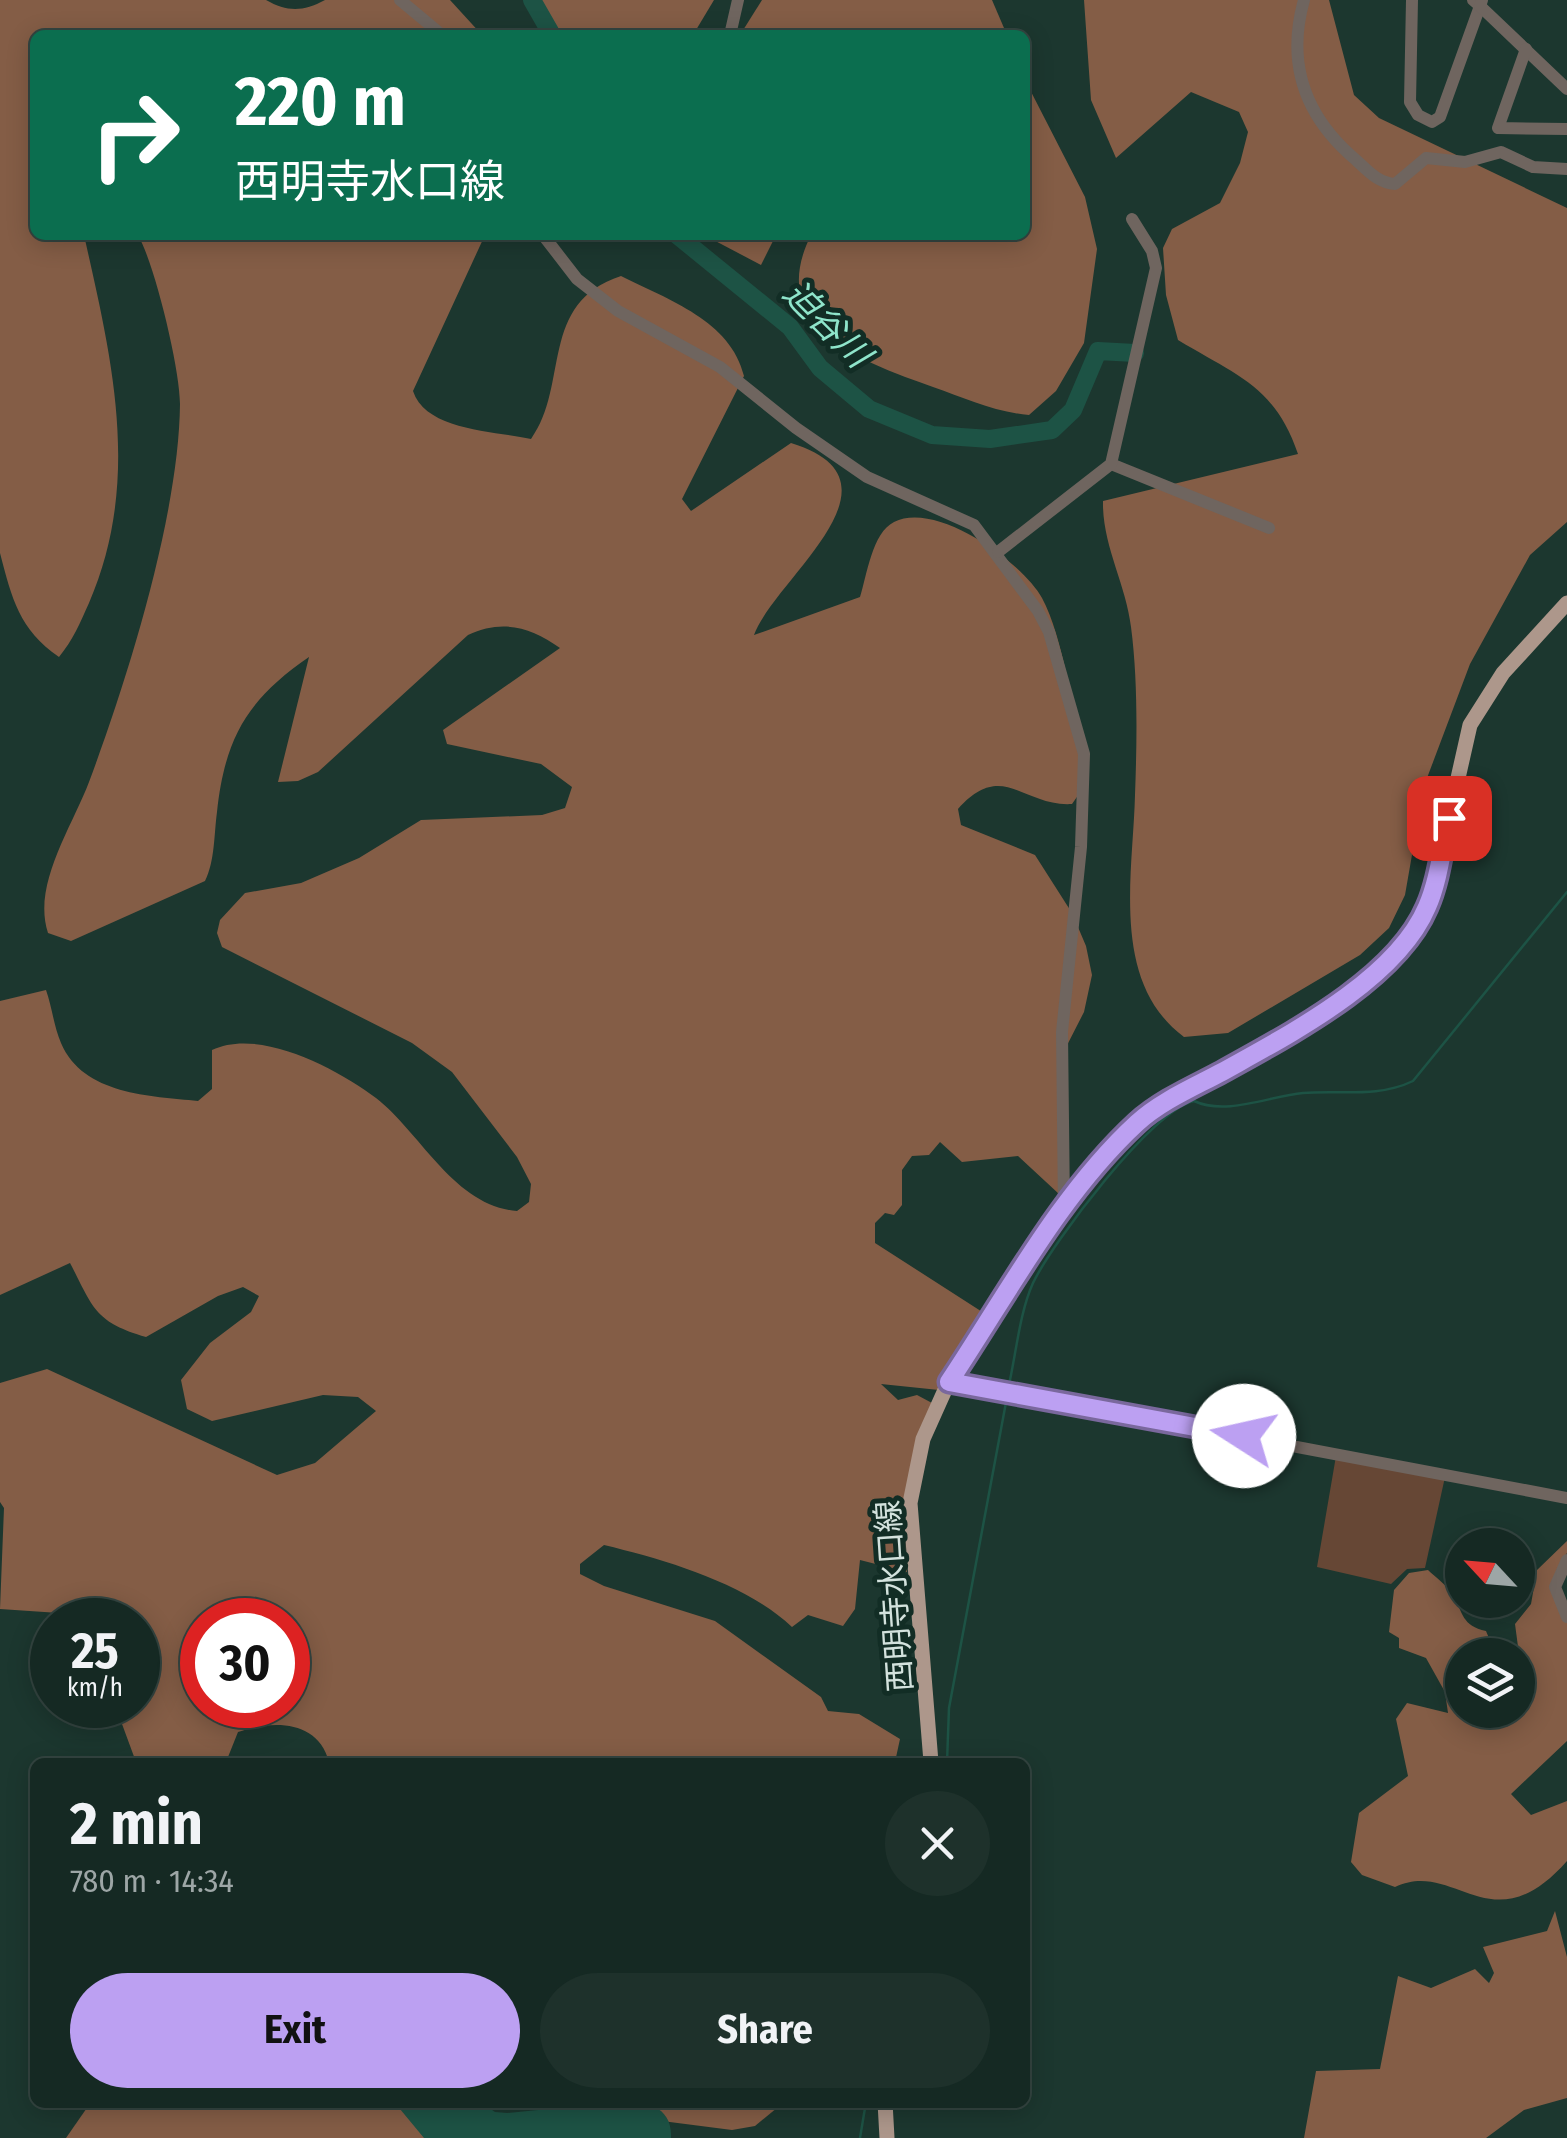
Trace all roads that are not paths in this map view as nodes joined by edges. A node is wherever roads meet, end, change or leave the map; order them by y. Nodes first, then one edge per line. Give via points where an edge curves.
1 (400, 0) edge
2 (738, 0) edge
3 (1304, 0) edge
4 (1412, 0) edge
5 (1478, 2) edge
6 (436, 30) edge
7 (731, 30) edge
8 (1526, 48) junction
9 (1567, 89) edge
10 (1567, 130) edge
11 (1567, 169) edge
12 (1132, 219) dead end
13 (548, 240) edge
14 (1111, 464) junction
15 (1269, 528) dead end
16 (998, 552) junction
17 (1567, 604) edge
18 (1064, 1210) junction
19 (949, 1382) junction
20 (1567, 1498) edge
21 (1567, 1560) edge
22 (1567, 1617) edge
23 (931, 1758) edge
24 (885, 2108) edge
25 (887, 2138) edge

1 - 6 street
2 - 7 street
3 - 11 street via 1295,32 1299,81 1328,133 1376,178 1395,184 1426,158 1465,162 1501,152 1533,168
4 - 5 street via 1410,102 1432,122 1440,117
5 - 8 street
8 - 9 street
8 - 10 street via 1498,128
12 - 14 street via 1156,268
13 - 16 street via 577,279 618,311 720,367 867,477 974,525
14 - 15 street
14 - 16 street
16 - 18 street via 1049,632 1084,754 1062,1032
17 - 18 main road, 西明寺水口線 via 1503,673 1470,724 1435,880 1414,930 1343,997 1290,1034 1142,1118
18 - 19 main road, 西明寺水口線
19 - 20 street
19 - 23 main road, 西明寺水口線 via 923,1439 910,1503
21 - 22 street via 1554,1587
24 - 25 main road

